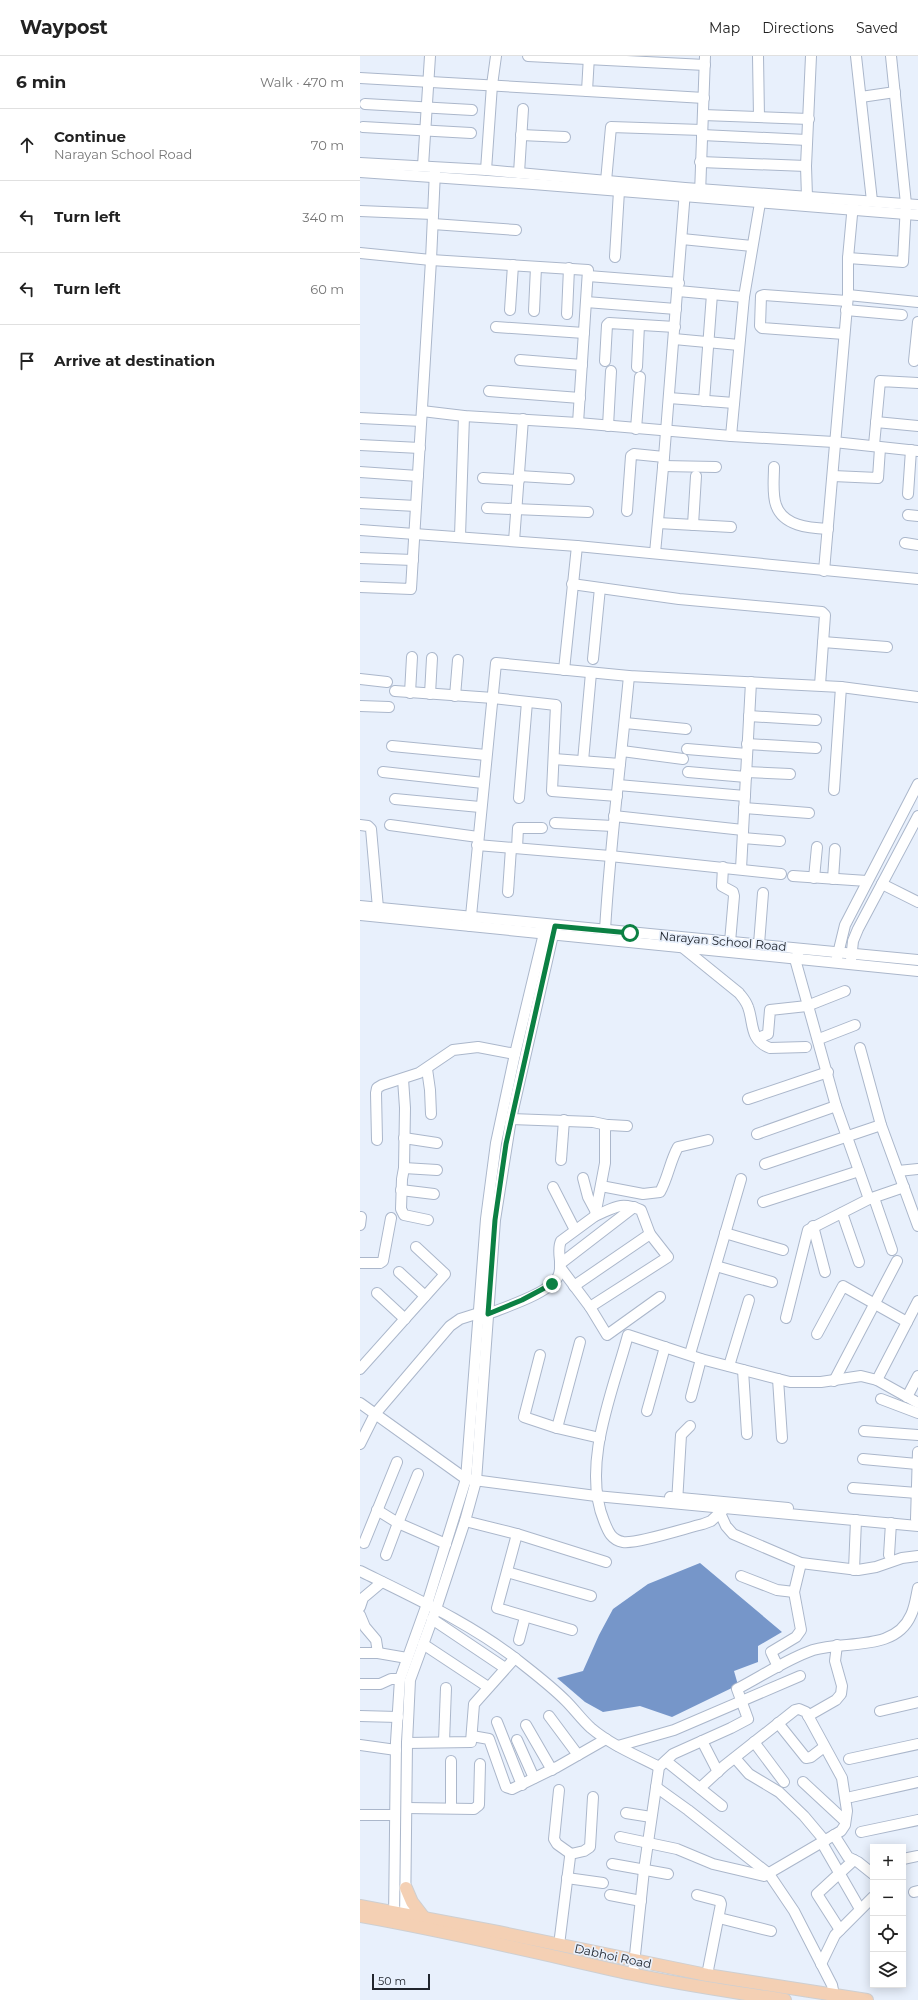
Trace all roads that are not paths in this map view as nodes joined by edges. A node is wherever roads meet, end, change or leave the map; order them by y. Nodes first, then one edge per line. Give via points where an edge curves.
1 (430, 56) edge
2 (496, 56) edge
3 (528, 56) edge
4 (758, 56) edge
5 (811, 56) edge
6 (856, 56) edge
7 (891, 56) edge
8 (589, 58) edge
9 (705, 61) edge
10 (360, 78) edge
11 (427, 81) junction
12 (492, 85) junction
13 (587, 90) junction
14 (894, 92) junction
15 (861, 96) junction
16 (704, 98) junction
17 (365, 104) dead end
18 (426, 108) junction
19 (523, 109) dead end
20 (472, 110) dead end
21 (703, 115) junction
22 (759, 117) junction
23 (808, 119) junction
24 (363, 127) dead end
25 (424, 131) junction
26 (471, 133) dead end
27 (702, 133) junction
28 (521, 135) junction
29 (565, 137) dead end
30 (807, 140) junction
31 (700, 162) junction
32 (360, 163) edge
33 (423, 166) junction
34 (806, 166) junction
35 (486, 170) junction
36 (360, 172) edge
37 (435, 172) junction
38 (519, 173) junction
39 (606, 181) junction
40 (619, 191) junction
41 (685, 192) junction
42 (700, 193) junction
43 (807, 197) junction
44 (853, 199) junction
45 (872, 201) junction
46 (760, 203) junction
47 (918, 205) edge
48 (906, 209) junction
49 (852, 210) junction
50 (360, 211) edge
51 (918, 215) edge
52 (433, 219) junction
53 (516, 230) dead end
54 (682, 239) junction
55 (752, 246) junction
56 (360, 253) edge
57 (615, 257) dead end
58 (848, 258) junction
59 (431, 260) junction
60 (512, 265) junction
61 (536, 266) junction
62 (569, 268) junction
63 (588, 276) junction
64 (678, 287) junction
65 (712, 294) junction
66 (744, 297) junction
67 (586, 302) junction
68 (847, 302) junction
69 (918, 302) edge
70 (676, 309) junction
71 (510, 310) dead end
72 (534, 311) dead end
73 (567, 314) dead end
74 (902, 315) dead end
75 (918, 322) edge
76 (639, 325) junction
77 (496, 327) dead end
78 (675, 327) junction
79 (584, 333) junction
80 (844, 334) junction
81 (674, 339) junction
82 (708, 342) junction
83 (739, 345) junction
84 (520, 360) dead end
85 (605, 361) dead end
86 (914, 361) dead end
87 (582, 365) junction
88 (611, 371) dead end
89 (918, 384) edge
90 (489, 391) dead end
91 (580, 398) junction
92 (668, 398) junction
93 (704, 400) junction
94 (734, 403) junction
95 (422, 416) junction
96 (464, 416) junction
97 (360, 418) edge
98 (523, 419) junction
99 (876, 422) junction
100 (578, 423) junction
101 (608, 426) junction
102 (918, 426) edge
103 (636, 429) junction
104 (666, 431) junction
105 (731, 436) junction
106 (834, 442) junction
107 (360, 445) edge
108 (877, 446) junction
109 (420, 448) junction
110 (914, 450) edge
111 (664, 462) junction
112 (716, 467) dead end
113 (774, 467) dead end
114 (360, 472) edge
115 (418, 476) junction
116 (696, 476) dead end
117 (833, 476) junction
118 (483, 478) dead end
119 (519, 478) junction
120 (569, 479) dead end
121 (908, 494) dead end
122 (360, 503) edge
123 (416, 506) junction
124 (487, 508) dead end
125 (517, 510) junction
126 (627, 511) dead end
127 (588, 512) dead end
128 (658, 523) junction
129 (693, 525) junction
130 (731, 527) dead end
131 (828, 529) junction
132 (360, 530) edge
133 (414, 533) junction
134 (460, 536) junction
135 (514, 541) junction
136 (905, 543) dead end
137 (918, 545) edge
138 (577, 546) junction
139 (655, 554) junction
140 (360, 558) edge
141 (413, 560) junction
142 (824, 571) junction
143 (918, 579) edge
144 (572, 584) junction
145 (360, 587) edge
146 (600, 588) junction
147 (823, 642) junction
148 (887, 647) dead end
149 (412, 657) dead end
150 (432, 658) dead end
151 (593, 659) dead end
152 (458, 660) dead end
153 (564, 670) junction
154 (591, 672) junction
155 (629, 676) junction
156 (360, 679) edge
157 (388, 682) dead end
158 (751, 682) junction
159 (820, 685) junction
160 (841, 687) junction
161 (395, 691) dead end
162 (410, 693) junction
163 (430, 694) junction
164 (455, 696) junction
165 (918, 697) edge
166 (493, 698) junction
167 (527, 702) junction
168 (360, 706) edge
169 (390, 707) dead end
170 (749, 716) junction
171 (816, 720) dead end
172 (625, 723) junction
173 (686, 729) dead end
174 (392, 746) dead end
175 (816, 748) dead end
176 (747, 749) junction
177 (622, 751) junction
178 (486, 755) junction
179 (554, 759) junction
180 (583, 761) junction
181 (620, 764) junction
182 (383, 772) dead end
183 (688, 772) dead end
184 (746, 774) junction
185 (790, 774) dead end
186 (483, 783) junction
187 (918, 784) edge
188 (618, 785) junction
189 (834, 790) dead end
190 (617, 796) junction
191 (745, 796) junction
192 (519, 798) dead end
193 (395, 799) dead end
194 (480, 807) junction
195 (744, 808) junction
196 (810, 812) dead end
197 (918, 816) edge
198 (613, 821) junction
199 (555, 823) dead end
200 (360, 825) edge
201 (390, 825) dead end
202 (542, 828) dead end
203 (743, 834) junction
204 (477, 841) junction
205 (780, 841) dead end
206 (817, 847) dead end
207 (514, 848) junction
208 (835, 848) dead end
209 (610, 856) junction
210 (723, 867) junction
211 (741, 869) junction
212 (781, 874) dead end
213 (793, 876) dead end
214 (814, 878) junction
215 (833, 879) junction
216 (867, 882) junction
217 (882, 884) junction
218 (508, 892) dead end
219 (763, 893) dead end
220 (918, 902) edge
221 (360, 906) edge
222 (378, 908) junction
223 (360, 914) edge
224 (470, 921) junction
225 (550, 929) junction
226 (605, 930) junction
227 (730, 942) junction
228 (759, 944) junction
229 (680, 946) junction
230 (802, 949) junction
231 (837, 957) junction
232 (851, 958) junction
233 (795, 959) junction
234 (918, 960) edge
235 (918, 971) edge
236 (845, 991) dead end
237 (807, 1006) junction
238 (855, 1025) dead end
239 (758, 1038) junction
240 (819, 1039) junction
241 (806, 1047) dead end
242 (860, 1048) dead end
243 (515, 1054) junction
244 (427, 1069) junction
245 (828, 1072) junction
246 (403, 1078) junction
247 (748, 1099) dead end
248 (836, 1106) junction
249 (431, 1114) dead end
250 (511, 1119) junction
251 (564, 1120) junction
252 (607, 1125) junction
253 (881, 1125) junction
254 (627, 1126) dead end
255 (757, 1134) dead end
256 (404, 1138) junction
257 (847, 1138) junction
258 (378, 1140) dead end
259 (708, 1140) dead end
260 (437, 1143) dead end
261 (561, 1160) dead end
262 (765, 1164) dead end
263 (404, 1168) junction
264 (918, 1169) edge
265 (437, 1170) dead end
266 (859, 1171) junction
267 (898, 1171) junction
268 (583, 1178) dead end
269 (741, 1179) dead end
270 (601, 1186) junction
271 (553, 1187) dead end
272 (904, 1187) junction
273 (402, 1190) junction
274 (434, 1194) dead end
275 (871, 1199) junction
276 (763, 1202) dead end
277 (634, 1207) junction
278 (842, 1213) junction
279 (595, 1214) junction
280 (391, 1218) dead end
281 (428, 1220) dead end
282 (813, 1226) junction
283 (918, 1226) edge
284 (575, 1230) junction
285 (725, 1233) junction
286 (650, 1234) junction
287 (416, 1247) dead end
288 (783, 1250) dead end
289 (892, 1250) dead end
290 (897, 1261) dead end
291 (859, 1262) dead end
292 (360, 1263) edge
293 (560, 1266) junction
294 (716, 1266) junction
295 (399, 1272) dead end
296 (825, 1272) dead end
297 (772, 1282) dead end
298 (574, 1286) junction
299 (377, 1293) dead end
300 (425, 1296) junction
301 (660, 1297) dead end
302 (749, 1300) dead end
303 (918, 1301) edge
304 (875, 1304) junction
305 (590, 1307) junction
306 (484, 1313) junction
307 (786, 1318) dead end
308 (405, 1319) junction
309 (907, 1322) junction
310 (817, 1334) dead end
311 (580, 1342) dead end
312 (665, 1347) junction
313 (690, 1354) junction
314 (540, 1355) dead end
315 (701, 1359) junction
316 (729, 1366) junction
317 (360, 1369) edge
318 (743, 1370) junction
319 (918, 1376) edge
320 (778, 1380) junction
321 (877, 1380) junction
322 (834, 1381) junction
323 (691, 1397) dead end
324 (907, 1397) junction
325 (880, 1399) dead end
326 (360, 1403) edge
327 (918, 1403) edge
328 (647, 1410) dead end
329 (375, 1414) junction
330 (918, 1414) edge
331 (690, 1426) dead end
332 (557, 1428) junction
333 (864, 1431) dead end
334 (748, 1434) dead end
335 (918, 1435) edge
336 (600, 1438) junction
337 (782, 1438) dead end
338 (360, 1444) edge
339 (918, 1452) edge
340 (863, 1459) dead end
341 (397, 1462) dead end
342 (917, 1464) edge
343 (418, 1474) dead end
344 (471, 1476) junction
345 (853, 1488) dead end
346 (596, 1493) junction
347 (917, 1494) junction
348 (677, 1501) junction
349 (378, 1510) junction
350 (722, 1511) junction
351 (856, 1520) junction
352 (465, 1521) junction
353 (917, 1522) edge
354 (398, 1523) junction
355 (892, 1523) junction
356 (517, 1534) junction
357 (364, 1543) dead end
358 (446, 1544) junction
359 (386, 1555) dead end
360 (889, 1555) dead end
361 (918, 1556) edge
362 (606, 1562) dead end
363 (801, 1562) junction
364 (854, 1570) junction
365 (360, 1571) edge
366 (507, 1572) junction
367 (741, 1576) dead end
368 (382, 1582) junction
369 (918, 1588) edge
370 (794, 1592) junction
371 (591, 1596) dead end
372 (432, 1606) junction
373 (360, 1607) edge
374 (360, 1615) edge
375 (526, 1616) junction
376 (432, 1618) junction
377 (572, 1630) dead end
378 (519, 1640) dead end
379 (422, 1644) junction
380 (837, 1645) junction
381 (360, 1653) edge
382 (378, 1653) junction
383 (407, 1658) junction
384 (515, 1658) junction
385 (778, 1667) junction
386 (505, 1668) junction
387 (800, 1676) dead end
388 (400, 1678) junction
389 (360, 1684) edge
390 (488, 1687) junction
391 (446, 1688) dead end
392 (743, 1702) junction
393 (918, 1702) edge
394 (880, 1711) dead end
395 (360, 1716) edge
396 (549, 1716) dead end
397 (808, 1716) junction
398 (398, 1717) junction
399 (497, 1722) dead end
400 (778, 1723) junction
401 (526, 1725) dead end
402 (472, 1736) junction
403 (606, 1739) junction
404 (517, 1740) dead end
405 (702, 1741) junction
406 (444, 1742) junction
407 (754, 1742) junction
408 (407, 1743) junction
409 (918, 1744) edge
410 (360, 1745) edge
411 (618, 1746) junction
412 (824, 1747) junction
413 (396, 1750) junction
414 (578, 1755) junction
415 (734, 1758) junction
416 (849, 1759) dead end
417 (450, 1761) dead end
418 (480, 1764) dead end
419 (663, 1764) junction
420 (552, 1770) junction
421 (718, 1772) junction
422 (534, 1778) junction
423 (784, 1782) dead end
424 (803, 1782) dead end
425 (918, 1782) edge
426 (522, 1785) junction
427 (656, 1787) junction
428 (700, 1788) junction
429 (560, 1790) dead end
430 (593, 1797) dead end
431 (851, 1797) dead end
432 (722, 1806) dead end
433 (407, 1808) junction
434 (450, 1808) junction
435 (626, 1813) dead end
436 (360, 1815) edge
437 (395, 1815) junction
438 (651, 1816) junction
439 (918, 1820) edge
440 (845, 1821) junction
441 (861, 1832) dead end
442 (834, 1835) junction
443 (620, 1837) dead end
444 (823, 1842) junction
445 (648, 1843) junction
446 (571, 1854) junction
447 (918, 1856) edge
448 (906, 1858) edge
449 (854, 1860) junction
450 (612, 1864) dead end
451 (644, 1870) junction
452 (870, 1871) edge
453 (668, 1874) dead end
454 (769, 1874) junction
455 (839, 1874) junction
456 (567, 1878) junction
457 (603, 1883) dead end
458 (406, 1888) junction
459 (610, 1895) dead end
460 (697, 1895) dead end
461 (870, 1900) edge
462 (641, 1901) junction
463 (360, 1906) edge
464 (860, 1909) junction
465 (360, 1916) edge
466 (400, 1918) junction
467 (719, 1918) junction
468 (426, 1919) junction
469 (840, 1930) junction
470 (771, 1931) dead end
471 (559, 1945) junction
472 (634, 1961) junction
473 (821, 1964) junction
474 (633, 1974) junction
475 (707, 1975) junction
476 (835, 1998) edge
477 (785, 2000) edge
478 (867, 2000) edge

1 - 11 street
2 - 12 street
3 - 8 street
4 - 22 street
5 - 23 street
6 - 15 street
7 - 14 street
8 - 9 street
8 - 13 street
9 - 16 street
10 - 11 street
11 - 12 street
11 - 18 street
12 - 13 street
12 - 35 street
13 - 16 street
14 - 15 street
14 - 48 street
15 - 45 street
16 - 21 street
17 - 18 street
18 - 20 street
18 - 25 street
19 - 28 street
21 - 22 street
21 - 27 street
22 - 23 street
23 - 30 street
24 - 25 street
25 - 26 street
25 - 33 street
27 - 30 street
27 - 31 street
27 - 39 street via 611,127
28 - 29 street
28 - 38 street
30 - 34 street
31 - 34 street
31 - 42 street
32 - 33 street
33 - 37 street
34 - 43 street
35 - 37 street
35 - 38 street
36 - 37 street
37 - 40 street
37 - 52 street
38 - 39 street
39 - 41 street
40 - 41 street
40 - 57 street
41 - 42 street
41 - 54 street
42 - 43 street
42 - 46 street
43 - 44 street
44 - 45 street
44 - 49 street
45 - 48 street
46 - 49 street
46 - 55 street
47 - 48 street
48 - 49 street
48 - 51 street
48 - 58 street via 904,262
49 - 58 street
50 - 52 street
52 - 53 street
52 - 59 street
54 - 55 street
54 - 64 street
55 - 66 street
56 - 59 street
58 - 68 street
59 - 60 street
59 - 95 street
60 - 61 street
60 - 71 street
61 - 62 street
61 - 72 street
62 - 63 street via 588,270
62 - 73 street
63 - 64 street
63 - 67 street
64 - 65 street
64 - 70 street
65 - 66 street
65 - 82 street
66 - 83 street
67 - 70 street
67 - 79 street
68 - 69 street
68 - 74 street
68 - 80 street
68 - 80 street via 761,296 762,328
70 - 78 street
75 - 86 street
76 - 78 street
76 - 85 street via 607,324
76 - 103 street
77 - 79 street
78 - 81 street
79 - 87 street
80 - 106 street
81 - 82 street
81 - 92 street
82 - 83 street
82 - 93 street
83 - 94 street
84 - 87 street
87 - 91 street
88 - 101 street
89 - 99 street via 880,381
90 - 91 street
91 - 100 street
92 - 93 street
92 - 104 street
93 - 94 street
94 - 105 street
95 - 96 street
95 - 97 street
95 - 109 street
96 - 98 street
96 - 134 street
98 - 100 street
98 - 119 street
99 - 102 street
99 - 108 street
100 - 101 street
101 - 103 street
103 - 104 street
104 - 105 street
104 - 111 street
105 - 106 street
106 - 108 street
106 - 117 street
107 - 109 street
108 - 110 street
108 - 117 street via 878,478
109 - 115 street
110 - 121 street
111 - 112 street
111 - 126 street via 634,454 631,456
111 - 128 street
113 - 131 street via 775,499 781,512 793,523 801,526
114 - 115 street
115 - 123 street
116 - 129 street
117 - 131 street
118 - 119 street
119 - 120 street
119 - 125 street
122 - 123 street
123 - 133 street
124 - 125 street
125 - 127 street
125 - 135 street
128 - 129 street
128 - 139 street
129 - 130 street
131 - 142 street
132 - 133 street
133 - 134 street
133 - 141 street
134 - 135 street
135 - 138 street
136 - 137 street
138 - 139 street
138 - 144 street
139 - 142 street
140 - 141 street
141 - 145 street via 410,590
142 - 143 street
144 - 146 street
144 - 153 street
146 - 147 street via 679,599 822,612 825,615
146 - 151 street
147 - 148 street
147 - 159 street
149 - 162 street
150 - 163 street
152 - 164 street
153 - 154 street
153 - 166 street via 496,663
154 - 155 street
154 - 180 street
155 - 158 street
155 - 172 street
156 - 157 street
158 - 159 street
158 - 170 street
159 - 160 street
160 - 165 street
160 - 189 street
161 - 162 street
162 - 163 street
163 - 164 street
164 - 166 street
166 - 167 street
166 - 178 street
167 - 179 street via 556,705
167 - 192 street
168 - 169 street
170 - 171 street
170 - 176 street
172 - 173 street
172 - 177 street
174 - 178 street
175 - 176 street
176 - 177 street via 685,754
176 - 184 street
177 - 181 street
178 - 186 street
179 - 180 street
179 - 190 street via 552,791
180 - 181 street
181 - 188 street
182 - 186 street
183 - 184 street
184 - 185 street
184 - 191 street
186 - 194 street
187 - 216 street
188 - 190 street
188 - 191 street
190 - 198 street
191 - 195 street
193 - 194 street
194 - 204 street
195 - 196 street
195 - 203 street
197 - 217 street
198 - 199 street
198 - 203 street
198 - 209 street
200 - 222 street via 371,829
201 - 204 street
202 - 207 street via 518,828
203 - 205 street
203 - 211 street
204 - 207 street
204 - 224 street
206 - 214 street
207 - 209 street
207 - 218 street
208 - 215 street
209 - 210 street
209 - 226 street
210 - 211 street
210 - 227 street via 722,886 733,892 734,896
211 - 212 street
213 - 214 street
214 - 215 street
215 - 216 street
216 - 231 street via 845,925
217 - 220 street
217 - 232 street via 858,929
219 - 228 street
221 - 222 street, Narayan School Road
222 - 224 street, Narayan School Road
223 - 224 street
224 - 225 street, Narayan School Road
225 - 226 street, Narayan School Road
225 - 229 street
225 - 243 street
225 - 250 street
226 - 227 street, Narayan School Road
227 - 228 street, Narayan School Road
228 - 230 street, Narayan School Road
229 - 233 street
229 - 239 street via 746,1001 752,1028
230 - 231 street, Narayan School Road
230 - 233 street
231 - 232 street
231 - 233 street
232 - 234 street
232 - 235 street
233 - 237 street
236 - 237 street
237 - 239 street via 770,1010 768,1034 766,1037
237 - 240 street
238 - 240 street
239 - 241 street via 764,1046 770,1048
240 - 245 street
242 - 253 street
243 - 244 street via 478,1047 464,1048 453,1050
243 - 306 street via 495,1151 486,1219
244 - 246 street
244 - 249 street
245 - 247 street
245 - 248 street
246 - 256 street
246 - 258 street via 377,1088
248 - 255 street
248 - 257 street
250 - 251 street
250 - 306 street
251 - 252 street
251 - 261 street
252 - 254 street
252 - 270 street via 606,1157
253 - 257 street
253 - 267 street
256 - 260 street
256 - 263 street
257 - 262 street
257 - 266 street
259 - 270 street via 678,1147 660,1192 643,1194
263 - 265 street
263 - 273 street
264 - 267 street
266 - 275 street
266 - 276 street
267 - 272 street
268 - 279 street
269 - 285 street
270 - 279 street
271 - 284 street
272 - 275 street
272 - 283 street
273 - 274 street
273 - 281 street via 401,1210 404,1215
275 - 278 street
275 - 289 street
277 - 279 street via 620,1206
277 - 286 street via 641,1210
277 - 293 street
278 - 282 street
278 - 291 street
279 - 284 street
280 - 292 street via 383,1261
282 - 296 street
282 - 307 street via 808,1230
284 - 293 street via 560,1241
285 - 288 street
285 - 294 street
286 - 298 street
286 - 305 street via 668,1257
287 - 300 street via 445,1274
290 - 304 street
293 - 298 street
293 - 306 street via 557,1280 552,1284 522,1300
294 - 297 street
294 - 313 street
295 - 300 street
298 - 305 street
299 - 308 street
300 - 308 street
301 - 305 street via 608,1335
302 - 316 street
303 - 309 street
304 - 309 street
304 - 310 street via 843,1286
304 - 322 street
306 - 329 street via 460,1319 450,1326
306 - 344 street
308 - 317 street
309 - 321 street
311 - 332 street
312 - 313 street
312 - 328 street
312 - 336 street via 628,1336
313 - 315 street
314 - 332 street via 524,1417
315 - 316 street
315 - 323 street
316 - 318 street
318 - 320 street
318 - 334 street
319 - 324 street
320 - 322 street
320 - 337 street
321 - 322 street via 861,1376
321 - 324 street
324 - 327 street
325 - 330 street
326 - 329 street
329 - 338 street
329 - 344 street via 454,1470
331 - 348 street via 681,1435
332 - 336 street
333 - 335 street
336 - 346 street via 596,1462
339 - 342 street
340 - 342 street
341 - 349 street
342 - 347 street
343 - 354 street
344 - 346 street
344 - 352 street
344 - 358 street
345 - 347 street
346 - 348 street
346 - 350 street via 609,1533 623,1542 703,1524 711,1521
347 - 353 street
348 - 350 street
348 - 353 street
349 - 354 street
349 - 357 street
350 - 351 street
350 - 363 street via 726,1526 733,1534
351 - 355 street
351 - 364 street
352 - 356 street
352 - 372 street
353 - 355 street
354 - 358 street
354 - 359 street
355 - 360 street
356 - 362 street
356 - 366 street
358 - 372 street
361 - 364 street
363 - 364 street
363 - 370 street
365 - 368 street
366 - 371 street
366 - 375 street via 497,1608
367 - 370 street via 777,1590
368 - 372 street
368 - 373 street via 363,1598
369 - 380 street via 912,1614 899,1633 880,1641
370 - 385 street via 801,1630 796,1637 771,1652
372 - 376 street
372 - 383 street
372 - 384 street
374 - 382 street via 365,1627 376,1640
375 - 377 street
375 - 378 street
376 - 379 street
376 - 386 street
379 - 390 street
379 - 408 street via 410,1680
380 - 385 street via 812,1651
380 - 397 street via 835,1661 842,1686 841,1694 836,1700
381 - 382 street
382 - 383 street
383 - 388 street
384 - 386 street
384 - 403 street
385 - 392 street via 737,1689
386 - 390 street
387 - 392 street
388 - 389 street via 380,1684
388 - 398 street
390 - 402 street via 474,1704
391 - 406 street
392 - 405 street via 748,1719
392 - 411 street via 674,1730
393 - 394 street
395 - 398 street
396 - 414 street
397 - 400 street via 799,1709
397 - 412 street
398 - 413 street
399 - 426 street
400 - 407 street
400 - 412 street via 806,1758
401 - 420 street
402 - 406 street via 471,1742
402 - 426 street via 489,1739 506,1787 512,1789
403 - 411 street
403 - 414 street
404 - 422 street
405 - 419 street via 673,1754
405 - 421 street
406 - 408 street
407 - 415 street
407 - 423 street
408 - 433 street
409 - 416 street
410 - 413 street
411 - 419 street
412 - 440 street via 842,1778 847,1811
413 - 437 street
414 - 420 street
415 - 421 street
415 - 444 street via 749,1774 779,1792 812,1824
417 - 434 street
418 - 434 street via 479,1804 474,1809
419 - 427 street
419 - 428 street
420 - 422 street
421 - 428 street
422 - 426 street
424 - 440 street
425 - 431 street
427 - 438 street
427 - 454 street
428 - 432 street
429 - 446 street via 554,1840
430 - 446 street via 590,1846 584,1851
433 - 434 street
433 - 458 street
435 - 438 street
436 - 437 street
437 - 466 street
438 - 445 street
439 - 441 street
440 - 442 street via 841,1831
442 - 444 street
442 - 449 street via 848,1857
443 - 445 street
444 - 454 street
444 - 455 street
445 - 451 street
445 - 454 street via 677,1849 713,1864 759,1876
446 - 456 street
447 - 448 street
449 - 452 street
449 - 455 street
450 - 451 street
451 - 453 street
451 - 462 street
454 - 473 street via 794,1911
455 - 464 street
455 - 469 street via 817,1894
456 - 457 street
456 - 471 street
458 - 466 street
458 - 468 main road via 415,1906
459 - 462 street
460 - 467 street via 720,1901
461 - 464 street
462 - 472 street
463 - 466 main road, Dabhoi Road
464 - 469 street
465 - 466 main road, Dabhoi Road
466 - 468 main road, Dabhoi Road
466 - 474 main road, Dabhoi Road
467 - 470 street
467 - 475 street
468 - 471 main road, Dabhoi Road
469 - 473 street via 831,1942
471 - 472 main road, Dabhoi Road
472 - 474 street
472 - 475 main road, Dabhoi Road
473 - 476 street via 832,1985
474 - 477 main road, Dabhoi Road
475 - 476 main road, Dabhoi Road
476 - 478 main road, Dabhoi Road

